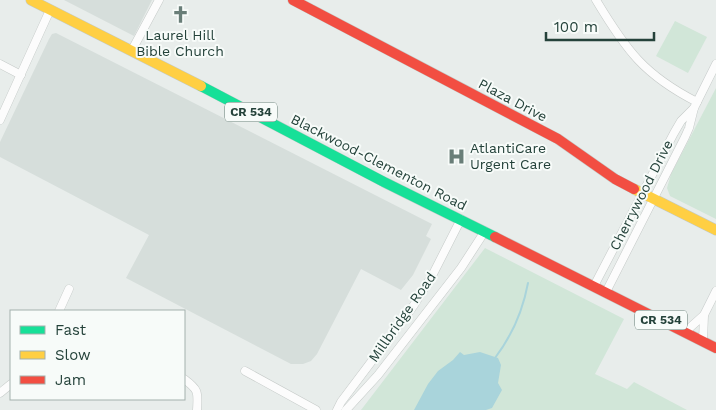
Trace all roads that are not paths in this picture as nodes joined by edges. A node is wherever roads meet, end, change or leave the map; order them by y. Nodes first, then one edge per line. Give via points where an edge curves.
1 (31, 0) edge
2 (159, 0) edge
3 (293, 0) edge
4 (596, 0) edge
5 (50, 10) junction
6 (132, 50) junction
7 (0, 64) edge
8 (716, 64) edge
9 (21, 75) junction
10 (695, 105) junction
11 (0, 120) edge
12 (643, 192) junction
13 (654, 198) junction
14 (462, 219) junction
15 (716, 230) edge
16 (485, 231) junction
17 (594, 286) junction
18 (69, 289) dead end
19 (606, 292) junction
20 (716, 292) edge
21 (58, 310) edge
22 (704, 315) junction
23 (685, 332) junction
24 (703, 341) junction
25 (716, 348) edge
26 (245, 371) dead end
27 (185, 380) edge
28 (10, 385) edge
29 (0, 393) edge
30 (306, 408) edge
31 (197, 410) edge
32 (316, 410) edge
33 (337, 410) edge
34 (346, 410) edge

1 - 5 main road, Blackwood-Clementon Road / CR 534
2 - 6 street
3 - 12 main road, Plaza Drive via 550,135 615,179
4 - 10 street via 637,60
5 - 6 main road, Blackwood-Clementon Road / CR 534
5 - 9 street
6 - 14 main road, Blackwood-Clementon Road / CR 534 via 384,182
7 - 9 street
8 - 10 street, Cherrywood Drive
9 - 11 street
10 - 12 street, Cherrywood Drive via 677,128
10 - 13 street, Cherrywood Drive via 689,128
12 - 13 main road, Plaza Drive
12 - 17 street, Cherrywood Drive
13 - 15 main road, Plaza Drive
13 - 19 street, Cherrywood Drive
14 - 16 main road, Blackwood-Clementon Road / CR 534
14 - 33 street, Millbridge Road via 414,305
16 - 17 main road, Blackwood-Clementon Road / CR 534
16 - 34 street, Millbridge Road via 461,268
17 - 19 main road, Blackwood-Clementon Road / CR 534
18 - 21 street
19 - 23 main road, Blackwood-Clementon Road / CR 534
20 - 22 street
22 - 23 street
22 - 24 street
23 - 24 main road, Blackwood-Clementon Road / CR 534
24 - 25 main road, Blackwood-Clementon Road / CR 534
26 - 30 street
27 - 31 street via 198,393
28 - 29 street
30 - 32 street

